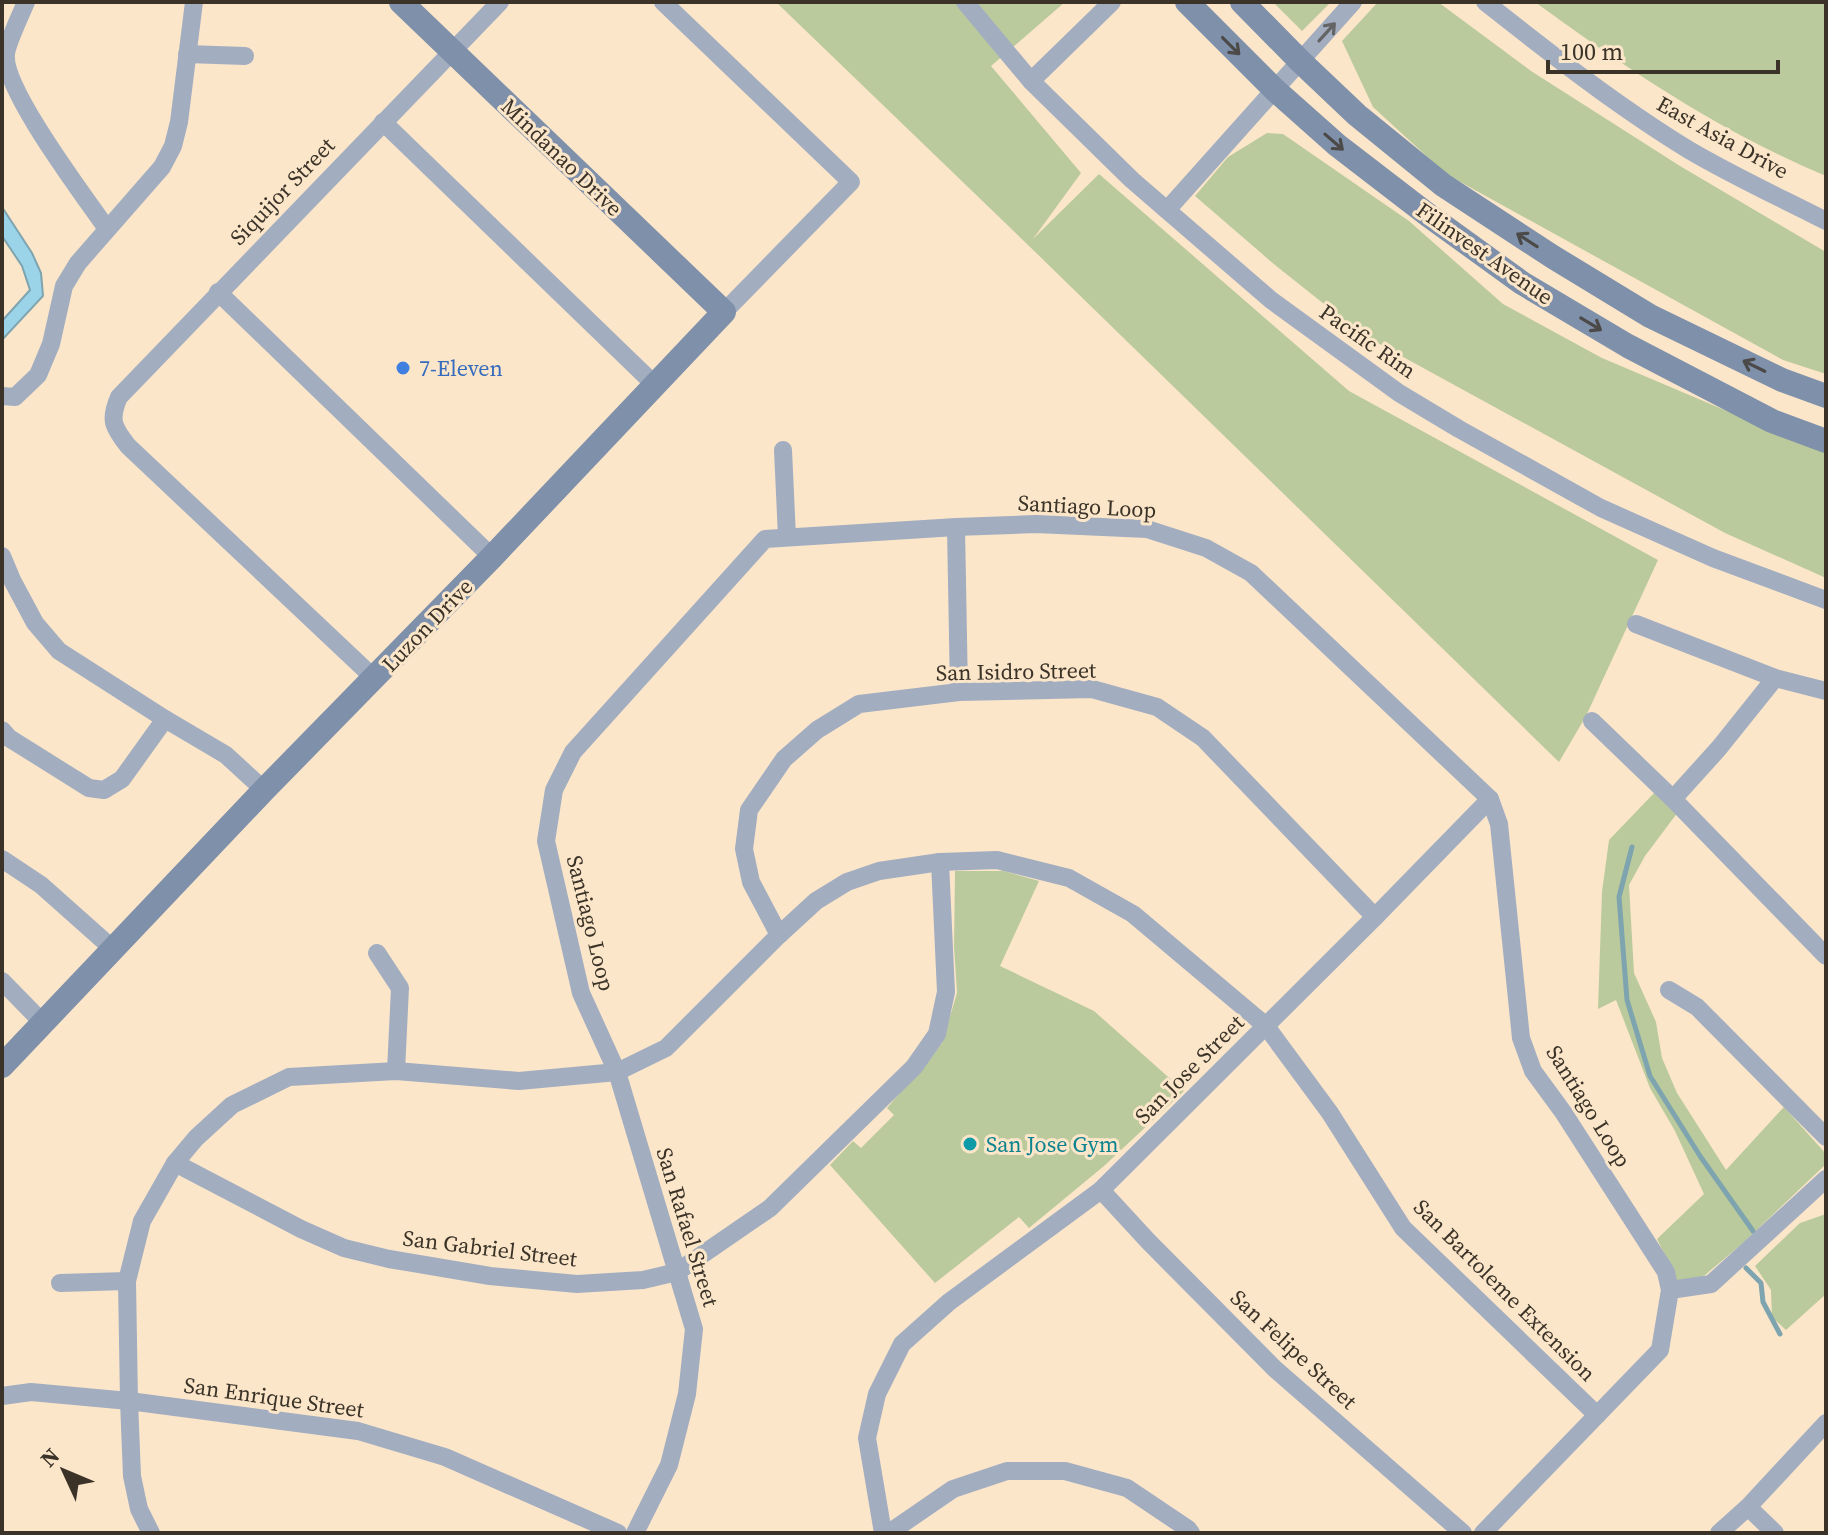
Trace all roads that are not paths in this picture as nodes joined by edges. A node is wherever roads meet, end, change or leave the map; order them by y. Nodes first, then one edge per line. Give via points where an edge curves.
1 (194, 2) edge
2 (401, 2) edge
3 (500, 2) edge
4 (663, 2) edge
5 (965, 2) edge
6 (1112, 2) edge
7 (1187, 2) edge
8 (1242, 2) edge
9 (1353, 2) edge
10 (1485, 2) edge
11 (23, 3) edge
12 (452, 51) junction
13 (187, 54) junction
14 (245, 56) dead end
15 (1300, 61) junction
16 (1031, 81) junction
17 (1275, 90) junction
18 (383, 122) junction
19 (1167, 210) junction
20 (1826, 221) edge
21 (107, 229) junction
22 (218, 292) junction
23 (724, 312) junction
24 (656, 386) junction
25 (2, 396) edge
26 (1826, 396) edge
27 (1826, 441) edge
28 (783, 450) dead end
29 (956, 527) junction
30 (787, 537) junction
31 (2, 556) edge
32 (492, 557) junction
33 (1826, 600) edge
34 (1636, 624) dead end
35 (1775, 678) junction
36 (375, 679) junction
37 (1826, 691) edge
38 (959, 692) junction
39 (165, 719) junction
40 (1592, 721) dead end
41 (2, 730) edge
42 (264, 790) junction
43 (1490, 799) junction
44 (1673, 799) junction
45 (2, 859) edge
46 (940, 862) junction
47 (1375, 917) junction
48 (779, 935) junction
49 (113, 949) junction
50 (377, 953) dead end
51 (1826, 956) edge
52 (2, 981) edge
53 (1669, 990) dead end
54 (44, 1024) junction
55 (1266, 1026) junction
56 (2, 1066) edge
57 (396, 1071) junction
58 (617, 1072) junction
59 (1826, 1137) edge
60 (175, 1163) junction
61 (1826, 1179) edge
62 (1101, 1190) junction
63 (677, 1272) junction
64 (127, 1281) junction
65 (60, 1283) dead end
66 (1670, 1290) junction
67 (2, 1396) edge
68 (129, 1401) junction
69 (1597, 1415) junction
70 (1826, 1423) edge
71 (1748, 1507) junction
72 (151, 1533) edge
73 (618, 1533) edge
74 (635, 1533) edge
75 (886, 1533) edge
76 (1191, 1533) edge
77 (1463, 1533) edge
78 (1483, 1533) edge
79 (1719, 1533) edge
80 (1775, 1533) edge

1 - 13 street
2 - 12 street, Mindanao Drive
3 - 12 street, Siquijor Street
4 - 23 street, Luzon Drive via 851,182
5 - 16 street, Pacific Rim
6 - 16 street
7 -> 17 street, Filinvest Avenue
8 - 15 street, Filinvest Avenue
15 -> 9 street
10 - 20 street, East Asia Drive via 1643,121
11 - 21 street via 5,55 11,79 26,111
12 - 18 street, Siquijor Street
12 - 23 street, Mindanao Drive
13 - 14 street
13 - 21 street via 173,146 162,167
15 - 17 street
26 -> 15 street, Filinvest Avenue via 1650,316 1553,257 1443,185
16 - 19 street, Pacific Rim
17 - 19 street
17 -> 27 street, Filinvest Avenue via 1337,145 1522,283 1772,421
18 - 22 street, Siquijor Street
18 - 24 street
19 - 33 street, Pacific Rim via 1306,327 1459,429 1601,508
21 - 25 street via 64,286 38,375 15,397
22 - 32 street
22 - 36 street, Siquijor Street via 119,397 113,422 128,446
23 - 24 street, Luzon Drive
24 - 32 street, Luzon Drive
28 - 30 street
29 - 30 street, Santiago Loop
29 - 38 street
29 - 43 street, Santiago Loop via 1147,529 1206,548 1251,573
30 - 58 street, Santiago Loop via 765,539 573,752 554,790 546,841 581,993
31 - 39 street via 35,623 59,651
32 - 36 street, Luzon Drive
34 - 35 street
35 - 37 street
35 - 44 street
36 - 42 street, Luzon Drive
38 - 47 street, San Isidro Street via 1092,689 1157,707 1203,738
38 - 48 street, San Isidro Street via 859,704 784,759 749,810 744,849 751,882
39 - 41 street via 122,779 104,790 89,788
39 - 42 street via 226,755
40 - 44 street
42 - 49 street, Luzon Drive
43 - 47 street, San Jose Street
43 - 66 street, Santiago Loop via 1499,824 1521,1038 1533,1071 1666,1272
44 - 51 street
45 - 49 street via 41,885
46 - 48 street, San Bartoleme Extension via 879,871 847,882 816,901
46 - 55 street, San Bartoleme Extension via 997,860 1069,878 1133,914
46 - 63 street, San Gabriel Street via 946,992 937,1034 914,1067 770,1208
47 - 55 street, San Jose Street
48 - 58 street, San Bartoleme Extension via 666,1048
49 - 54 street, Luzon Drive
50 - 57 street via 400,988
52 - 54 street
53 - 59 street via 1697,1007
54 - 56 street, Luzon Drive
55 - 62 street, San Jose Street
55 - 69 street, San Bartoleme Extension via 1330,1113 1403,1228
57 - 58 street, San Bartoleme Extension via 519,1081
57 - 60 street, San Bartoleme Extension via 289,1077 232,1105
58 - 63 street, San Rafael Street
60 - 63 street, San Gabriel Street via 301,1229 344,1248 389,1259 577,1284
60 - 64 street, San Bartoleme Extension via 142,1221
61 - 66 street via 1711,1284
62 - 75 street, San Jose Street via 949,1302 902,1344 877,1394 867,1438
62 - 77 street, San Felipe Street via 1275,1369
63 - 74 street, San Rafael Street via 694,1329 687,1394 669,1465
64 - 65 street
64 - 68 street, San Bartoleme Extension
66 - 69 street via 1660,1350
67 - 68 street, San Enrique Street via 31,1392
68 - 72 street, San Bartoleme Extension via 132,1476
68 - 73 street, San Enrique Street via 358,1431 445,1457
69 - 78 street
70 - 71 street
71 - 79 street
71 - 80 street
75 - 76 street via 953,1489 1007,1471 1065,1471 1127,1488

